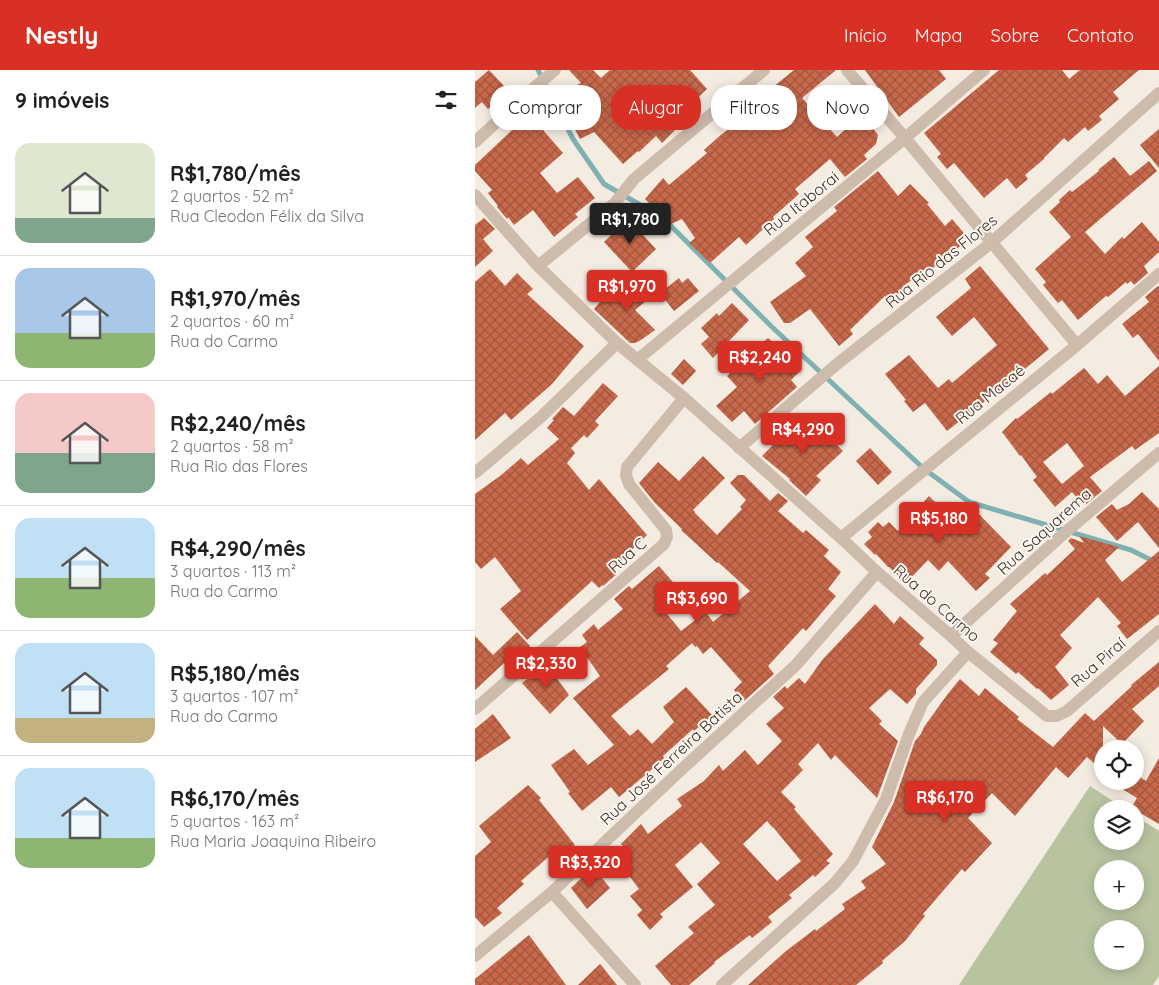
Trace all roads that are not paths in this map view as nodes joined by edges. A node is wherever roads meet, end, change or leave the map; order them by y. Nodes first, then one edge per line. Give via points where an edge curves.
1 (555, 70) edge
2 (764, 70) edge
3 (847, 70) edge
4 (984, 70) edge
5 (1159, 93) edge
6 (905, 138) junction
7 (475, 142) edge
8 (475, 195) edge
9 (991, 243) junction
10 (538, 266) junction
11 (1159, 274) edge
12 (617, 343) junction
13 (1077, 345) junction
14 (637, 360) junction
15 (684, 398) junction
16 (739, 448) junction
17 (1159, 453) edge
18 (475, 473) edge
19 (841, 538) junction
20 (877, 572) junction
21 (1159, 631) edge
22 (951, 636) junction
23 (968, 652) junction
24 (475, 710) edge
25 (1057, 716) joint
26 (552, 892) junction
27 (475, 956) edge
28 (635, 985) edge
29 (722, 985) edge

1 - 7 street
2 - 10 street via 634,179 614,204
3 - 6 street
4 - 6 street, Rua Itaborai
5 - 9 street, Rua Rio das Flores
6 - 9 street
6 - 14 street, Rua Itaborai
8 - 10 street, Rua do Carmo
9 - 13 street
9 - 16 street, Rua Rio das Flores via 837,364
10 - 12 street, Rua do Carmo
11 - 13 street, Rua Macaé
12 - 14 street, Rua do Carmo
12 - 18 street via 541,417
13 - 19 street, Rua Macaé
14 - 15 street, Rua do Carmo
15 - 16 street, Rua do Carmo
15 - 24 street, Rua C via 627,467 629,484 666,530 664,544
16 - 19 street, Rua do Carmo
17 - 22 street, Rua Saquarema
19 - 20 street, Rua do Carmo
20 - 22 street, Rua do Carmo
20 - 26 street, Rua José Ferreira Batista via 796,664
21 - 25 street, Rua Piraí via 1067,711
22 - 23 street, Rua do Carmo
23 - 25 street, Rua do Carmo via 1047,716
23 - 29 street via 923,702 887,799 853,861 835,883
26 - 27 street, Rua José Ferreira Batista
26 - 28 street

